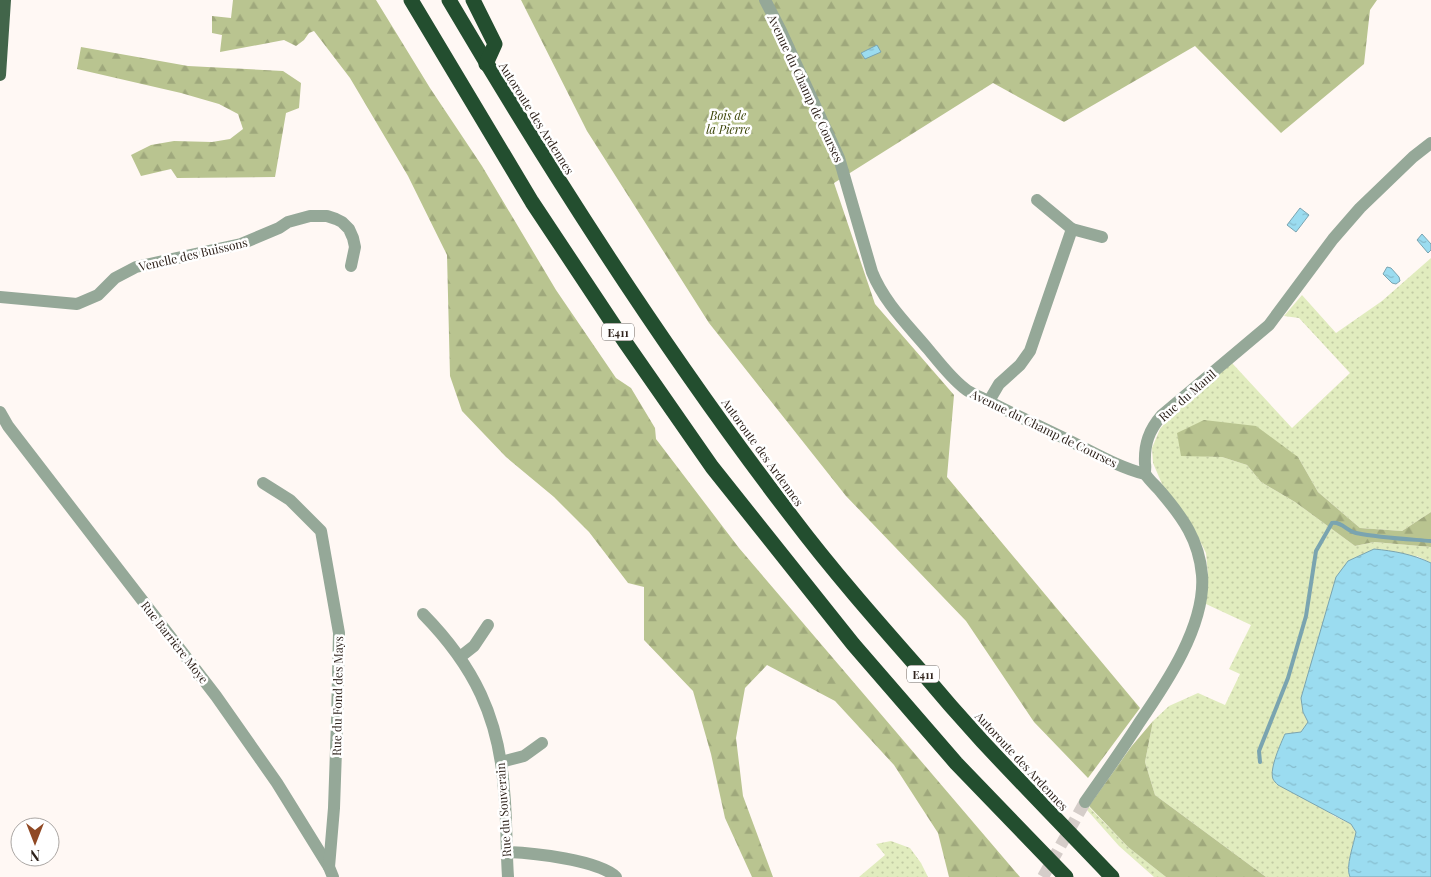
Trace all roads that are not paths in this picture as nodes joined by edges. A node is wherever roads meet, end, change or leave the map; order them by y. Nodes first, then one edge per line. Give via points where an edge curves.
1 (5, 0) edge
2 (411, 0) edge
3 (449, 0) edge
4 (473, 0) edge
5 (765, 0) edge
6 (486, 64) junction
7 (0, 75) edge
8 (1431, 143) edge
9 (1038, 200) dead end
10 (1072, 228) junction
11 (1102, 237) dead end
12 (351, 266) dead end
13 (0, 298) edge
14 (989, 401) junction
15 (0, 412) edge
16 (4, 425) edge
17 (1145, 474) junction
18 (263, 483) dead end
19 (423, 614) dead end
20 (488, 625) dead end
21 (460, 657) junction
22 (542, 743) dead end
23 (501, 762) junction
24 (1085, 802) tunnel mouth
25 (508, 852) junction
26 (331, 872) edge
27 (508, 877) edge
28 (616, 877) edge
29 (1066, 877) edge
30 (1112, 877) edge

1 - 7 main road
2 - 29 highway, E411 via 532,202 712,466 853,644 956,763
3 - 6 highway, Autoroute des Ardennes / E411
4 - 6 highway via 496,44
5 - 14 street, Avenue du Champ de Courses via 839,158 879,289 963,388
6 - 30 highway, Autoroute des Ardennes / E411 via 648,318 793,519 981,740
8 - 17 street, Rue du Manil via 1399,170 1333,238 1269,325 1162,415 1147,439
9 - 10 street
10 - 11 street
10 - 14 street via 1030,351 999,384
12 - 13 street, Venelle des Buissons via 354,238 349,229 336,219 310,216 288,222 241,244 136,266 98,294 76,304
14 - 17 street, Avenue du Champ de Courses via 1124,467
15 - 16 street, Rue Barrière Moye
16 - 26 street, Rue Barrière Moye via 216,696 277,783
17 - 24 street via 1179,514 1198,550 1202,570 1200,603 1170,675
18 - 26 street, Rue du Fond des Mays via 290,500 321,531 339,633
19 - 21 street, Rue du Souverain
20 - 21 street via 474,646
21 - 23 street, Rue du Souverain via 485,703
22 - 23 street via 524,756
23 - 25 street, Rue du Souverain
25 - 27 street, Rue du Souverain
25 - 28 street via 593,864

